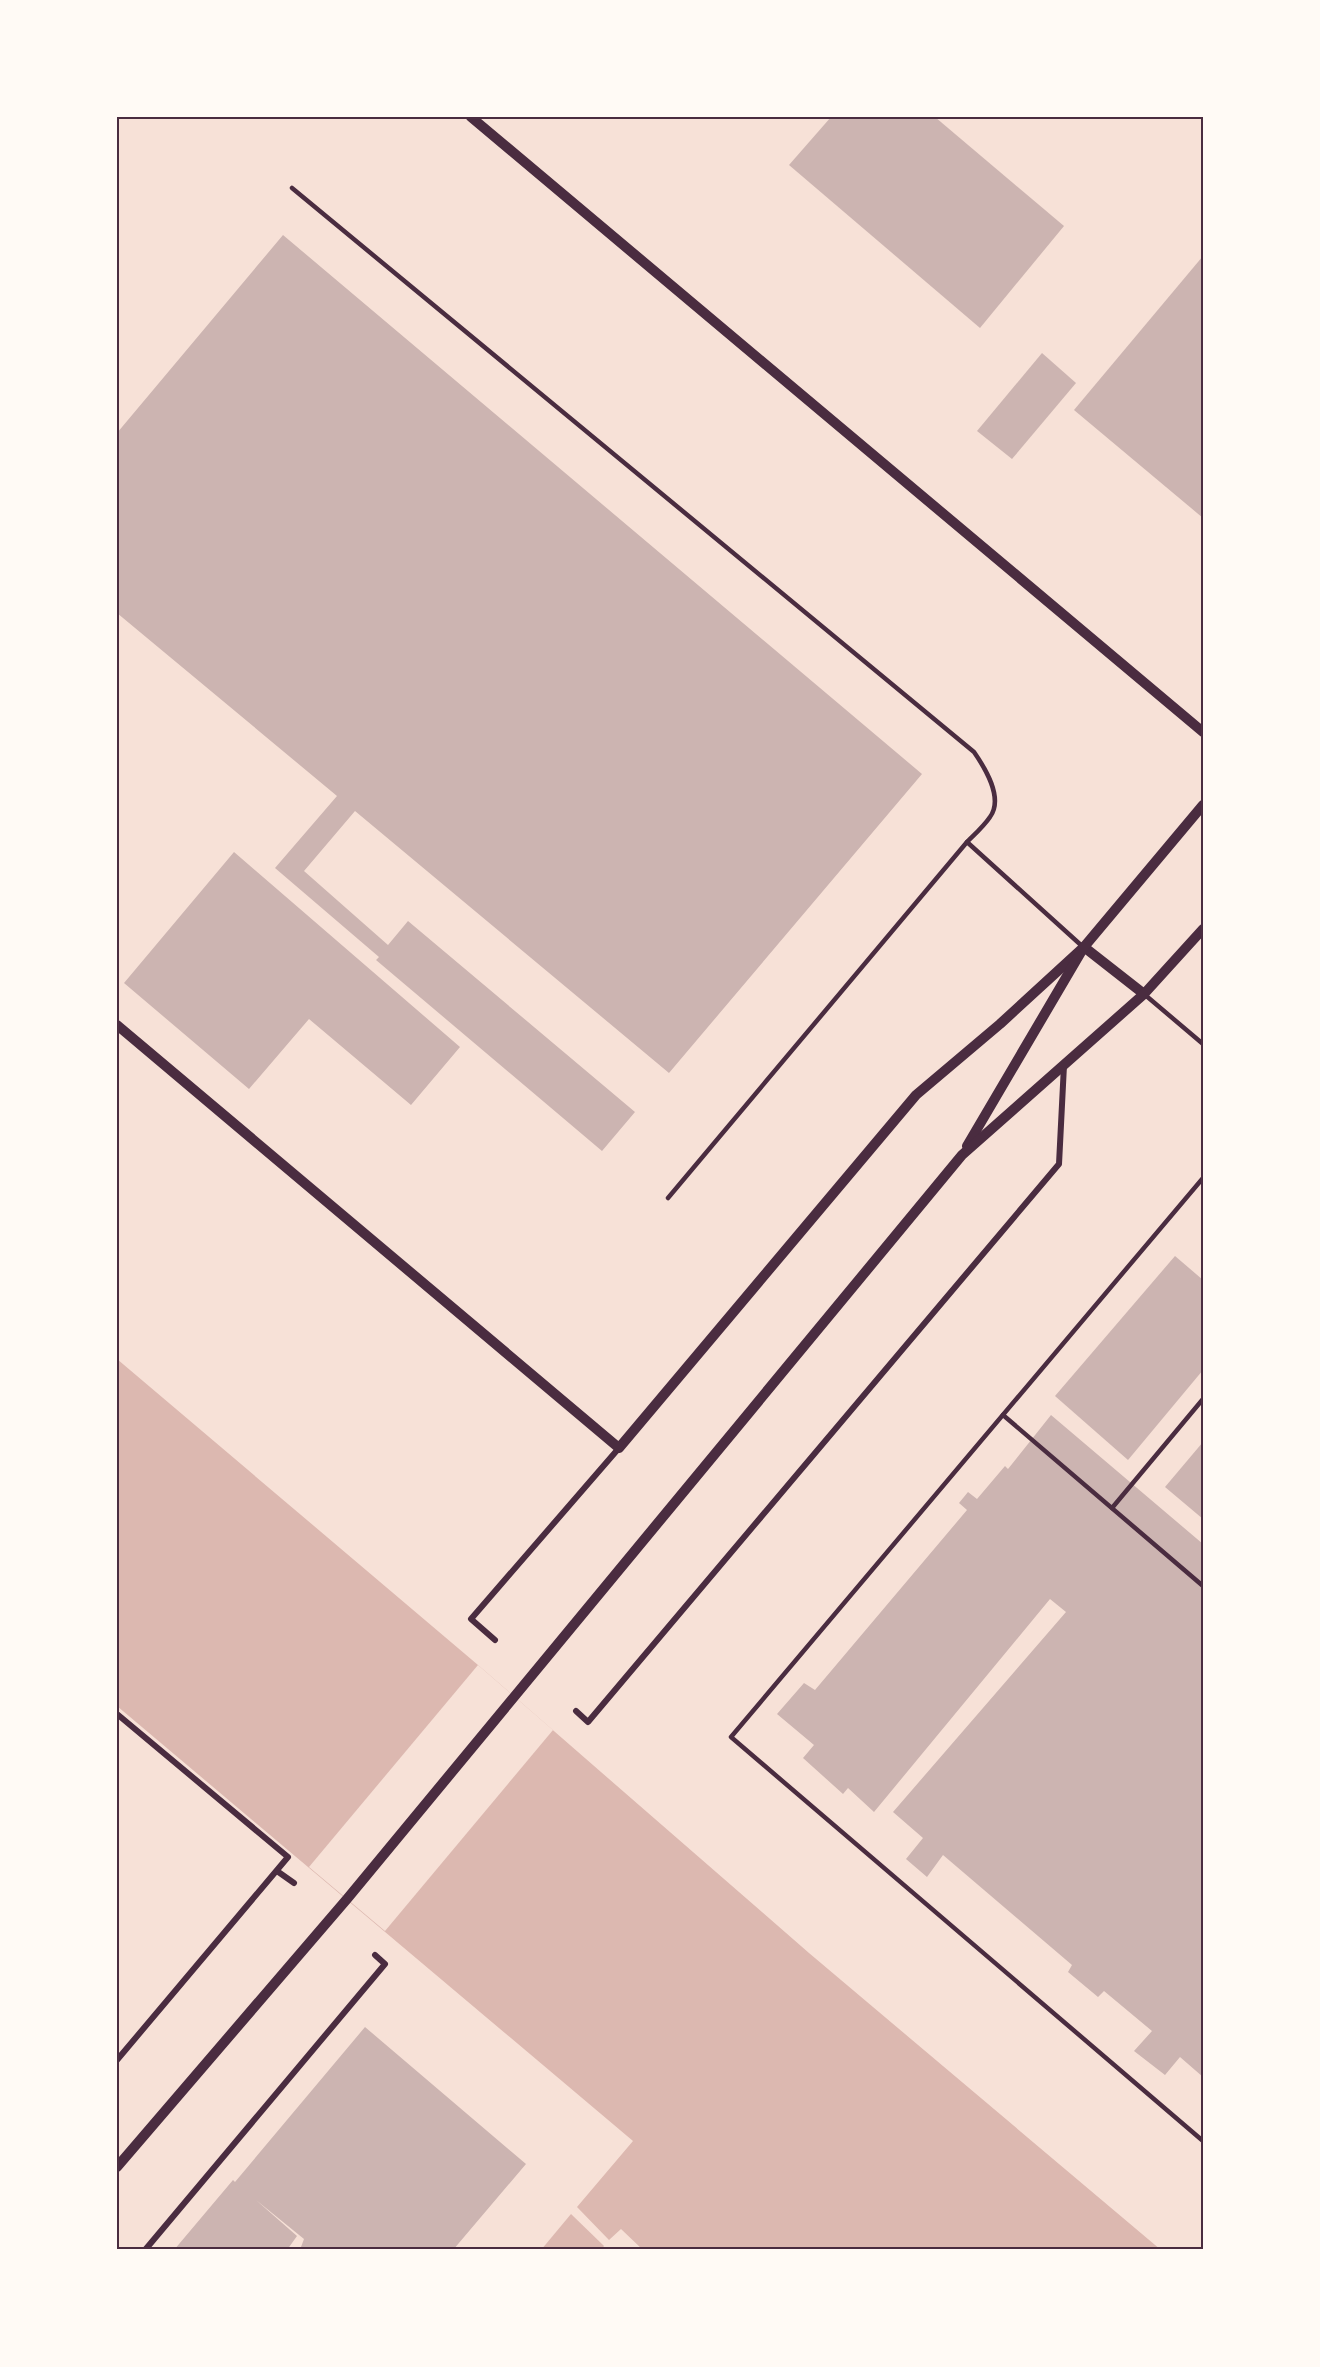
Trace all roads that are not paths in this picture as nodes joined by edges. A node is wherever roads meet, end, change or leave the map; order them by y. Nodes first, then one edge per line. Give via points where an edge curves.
1 (471, 117) edge
2 (292, 188) dead end
3 (1203, 732) edge
4 (1203, 805) edge
5 (968, 842) junction
6 (1203, 929) edge
7 (1084, 947) junction
8 (1144, 994) junction
9 (117, 1025) edge
10 (1203, 1044) edge
11 (1064, 1064) junction
12 (962, 1155) junction
13 (1203, 1178) edge
14 (668, 1198) dead end
15 (1203, 1399) edge
16 (1003, 1415) junction
17 (619, 1448) junction
18 (1112, 1508) junction
19 (1203, 1586) edge
20 (495, 1640) dead end
21 (576, 1711) dead end
22 (117, 1714) edge
23 (278, 1870) junction
24 (294, 1883) dead end
25 (375, 1955) dead end
26 (117, 2060) edge
27 (1203, 2141) edge
28 (117, 2167) edge
29 (145, 2250) edge

1 - 3 street
2 - 5 lane via 974,752 986,769 994,795 992,815
4 - 7 street
5 - 7 lane
5 - 14 lane
6 - 8 street
7 - 8 street
7 - 12 street
7 - 17 street via 916,1095
8 - 10 lane
8 - 11 street
9 - 17 street
11 - 12 street
11 - 21 street via 1059,1164 588,1722
12 - 28 street via 347,1899
13 - 16 lane
15 - 18 lane
16 - 18 lane
16 - 27 lane via 731,1737
17 - 20 street via 471,1619
18 - 19 lane
22 - 23 street via 288,1857
23 - 24 street
23 - 26 street
25 - 29 street via 385,1964

